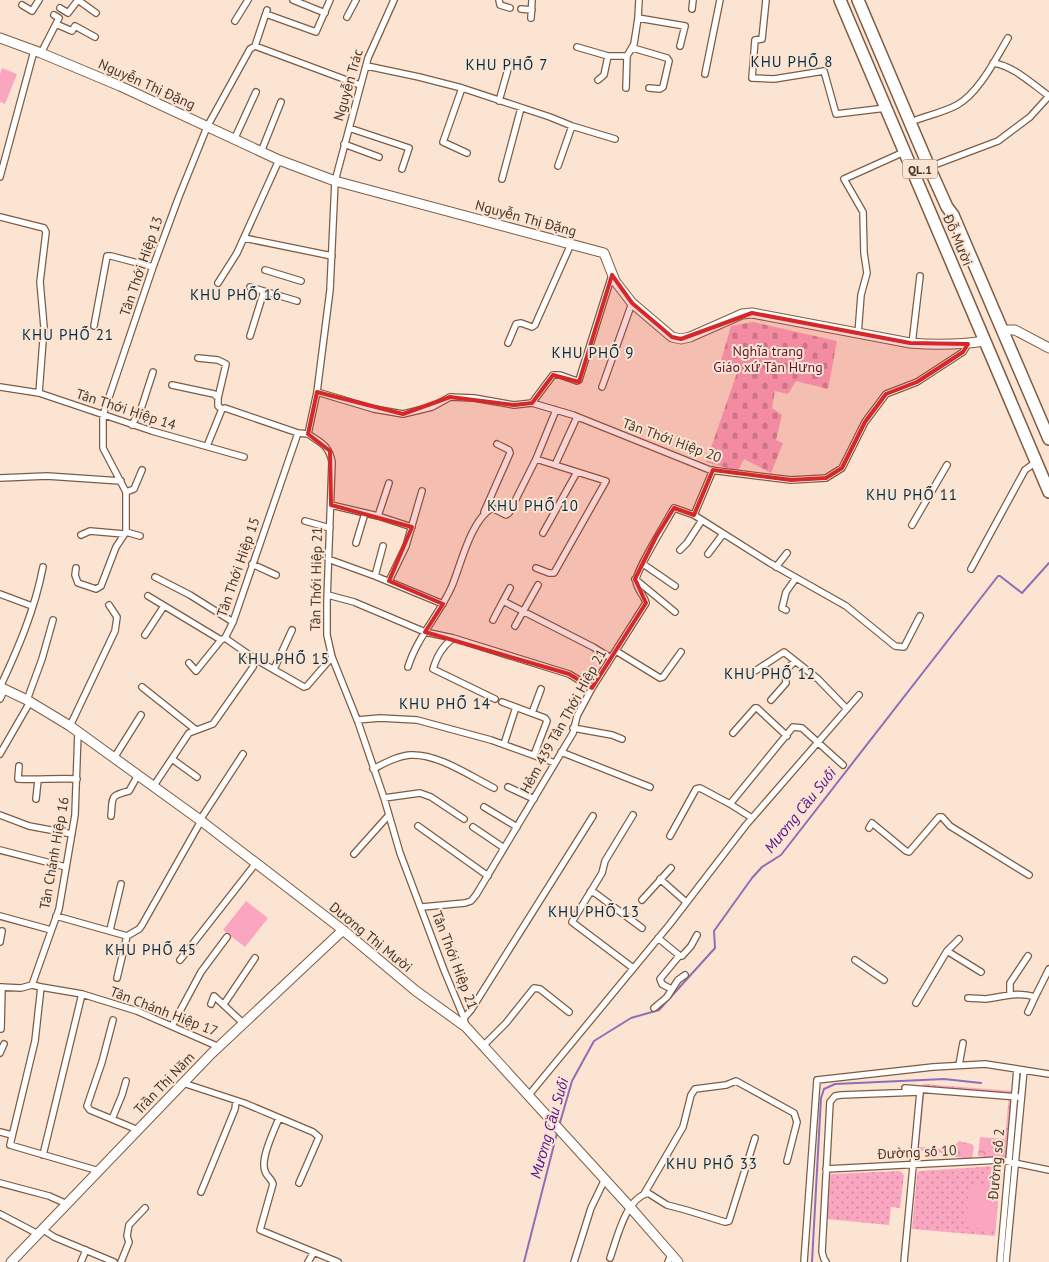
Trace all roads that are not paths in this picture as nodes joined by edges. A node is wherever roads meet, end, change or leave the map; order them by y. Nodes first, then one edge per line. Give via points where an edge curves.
1 (39, 0) edge
2 (78, 0) edge
3 (248, 0) edge
4 (293, 0) edge
5 (330, 0) edge
6 (356, 0) edge
7 (394, 0) edge
8 (499, 0) edge
9 (532, 0) edge
10 (639, 0) edge
11 (693, 0) edge
12 (720, 0) edge
13 (766, 0) edge
14 (840, 0) edge
15 (847, 0) edge
16 (858, 0) edge
17 (866, 0) edge
18 (22, 4) dead end
19 (60, 8) dead end
20 (510, 8) dead end
21 (521, 9) dead end
22 (692, 9) dead end
23 (532, 10) junction
24 (96, 13) dead end
25 (325, 13) junction
26 (54, 15) dead end
27 (348, 17) dead end
28 (531, 18) dead end
29 (638, 18) junction
30 (235, 21) dead end
31 (56, 24) junction
32 (95, 36) dead end
33 (0, 38) edge
34 (1008, 38) dead end
35 (255, 46) junction
36 (680, 46) dead end
37 (577, 48) dead end
38 (633, 48) junction
39 (37, 52) junction
40 (608, 56) junction
41 (627, 56) junction
42 (510, 62) dead end
43 (993, 63) junction
44 (366, 66) junction
45 (705, 74) dead end
46 (598, 80) dead end
47 (360, 86) junction
48 (462, 88) junction
49 (626, 88) dead end
50 (649, 88) dead end
51 (256, 92) dead end
52 (1049, 96) edge
53 (499, 100) junction
54 (281, 102) dead end
55 (521, 108) junction
56 (886, 108) junction
57 (916, 120) junction
58 (572, 126) junction
59 (207, 127) junction
60 (349, 128) junction
61 (615, 139) dead end
62 (234, 140) junction
63 (344, 144) junction
64 (261, 152) junction
65 (904, 152) junction
66 (467, 153) dead end
67 (379, 157) dead end
68 (279, 160) junction
69 (558, 166) dead end
70 (932, 166) junction
71 (402, 169) dead end
72 (0, 177) edge
73 (502, 179) dead end
74 (335, 181) junction
75 (0, 217) edge
76 (244, 238) junction
77 (571, 244) junction
78 (332, 256) junction
79 (152, 267) junction
80 (265, 270) dead end
81 (612, 275) junction
82 (920, 276) dead end
83 (301, 281) dead end
84 (218, 283) dead end
85 (250, 287) dead end
86 (264, 292) junction
87 (297, 300) dead end
88 (632, 303) junction
89 (94, 326) dead end
90 (1004, 331) junction
91 (858, 334) junction
92 (250, 336) dead end
93 (986, 340) junction
94 (508, 343) dead end
95 (912, 344) junction
96 (968, 344) junction
97 (1049, 348) edge
98 (198, 358) dead end
99 (153, 372) dead end
100 (172, 385) dead end
101 (0, 387) edge
102 (602, 387) dead end
103 (39, 392) junction
104 (317, 392) junction
105 (218, 398) junction
106 (532, 403) junction
107 (222, 409) junction
108 (556, 410) junction
109 (103, 415) junction
110 (577, 417) junction
111 (132, 425) junction
112 (1049, 431) edge
113 (298, 433) junction
114 (308, 434) junction
115 (1049, 439) edge
116 (497, 444) dead end
117 (207, 446) junction
118 (244, 458) dead end
119 (536, 459) junction
120 (1036, 462) junction
121 (555, 465) junction
122 (947, 465) dead end
123 (142, 470) dead end
124 (713, 470) junction
125 (577, 472) junction
126 (1049, 474) edge
127 (0, 478) edge
128 (121, 481) junction
129 (389, 483) dead end
130 (422, 491) dead end
131 (126, 492) junction
132 (1049, 492) edge
133 (330, 505) junction
134 (365, 513) junction
135 (484, 513) junction
136 (694, 515) junction
137 (378, 516) junction
138 (702, 520) junction
139 (305, 521) dead end
140 (912, 526) dead end
141 (412, 527) junction
142 (330, 528) junction
143 (125, 533) junction
144 (543, 533) dead end
145 (723, 534) junction
146 (81, 535) dead end
147 (140, 536) dead end
148 (356, 542) dead end
149 (383, 546) dead end
150 (680, 550) dead end
151 (708, 554) dead end
152 (787, 554) dead end
153 (328, 559) junction
154 (252, 564) junction
155 (643, 564) junction
156 (776, 567) junction
157 (43, 568) dead end
158 (76, 568) dead end
159 (536, 568) dead end
160 (971, 569) dead end
161 (276, 575) dead end
162 (155, 576) dead end
163 (374, 576) junction
164 (796, 578) junction
165 (636, 579) junction
166 (389, 582) junction
167 (538, 585) dead end
168 (675, 586) dead end
169 (510, 588) dead end
170 (0, 594) edge
171 (328, 595) junction
172 (148, 596) dead end
173 (503, 601) junction
174 (443, 604) junction
175 (109, 605) dead end
176 (32, 606) junction
177 (164, 606) junction
178 (786, 610) dead end
179 (522, 612) junction
180 (675, 612) dead end
181 (920, 616) dead end
182 (53, 620) dead end
183 (493, 620) dead end
184 (233, 622) junction
185 (515, 626) dead end
186 (292, 630) dead end
187 (425, 632) junction
188 (145, 635) dead end
189 (452, 638) junction
190 (223, 639) junction
191 (616, 651) junction
192 (681, 652) dead end
193 (332, 657) junction
194 (611, 658) junction
195 (255, 659) junction
196 (795, 661) junction
197 (189, 663) dead end
198 (408, 667) dead end
199 (274, 669) junction
200 (755, 671) dead end
201 (142, 686) dead end
202 (2, 688) edge
203 (592, 688) junction
204 (541, 690) dead end
205 (859, 695) dead end
206 (0, 698) edge
207 (496, 699) dead end
208 (771, 700) dead end
209 (28, 701) junction
210 (502, 702) dead end
211 (516, 708) junction
212 (847, 709) junction
213 (532, 713) junction
214 (141, 715) dead end
215 (357, 720) junction
216 (70, 726) junction
217 (573, 728) junction
218 (196, 730) junction
219 (78, 732) junction
220 (733, 733) dead end
221 (786, 736) junction
222 (622, 739) dead end
223 (818, 742) junction
224 (504, 744) junction
225 (561, 752) junction
226 (0, 754) edge
227 (243, 754) dead end
228 (534, 756) junction
229 (114, 758) junction
230 (172, 759) junction
231 (555, 763) junction
232 (843, 765) dead end
233 (19, 766) dead end
234 (373, 769) junction
235 (138, 776) junction
236 (197, 776) dead end
237 (77, 779) junction
238 (38, 780) junction
239 (153, 787) junction
240 (508, 787) dead end
241 (650, 787) dead end
242 (494, 788) dead end
243 (384, 798) junction
244 (36, 799) dead end
245 (534, 799) junction
246 (730, 804) junction
247 (484, 807) dead end
248 (0, 814) edge
249 (633, 815) dead end
250 (111, 816) dead end
251 (388, 816) junction
252 (593, 816) dead end
253 (752, 818) junction
254 (464, 819) dead end
255 (200, 820) junction
256 (418, 826) dead end
257 (473, 827) dead end
258 (517, 827) junction
259 (869, 828) dead end
260 (72, 834) junction
261 (670, 836) dead end
262 (504, 848) junction
263 (0, 850) edge
264 (354, 854) dead end
265 (256, 863) junction
266 (66, 867) junction
267 (670, 868) dead end
268 (1029, 875) dead end
269 (488, 876) junction
270 (660, 879) junction
271 (121, 884) dead end
272 (590, 892) junction
273 (642, 900) dead end
274 (686, 902) junction
275 (422, 907) junction
276 (0, 916) edge
277 (56, 916) junction
278 (642, 928) dead end
279 (51, 930) junction
280 (110, 930) junction
281 (343, 930) junction
282 (2, 932) dead end
283 (697, 935) dead end
284 (127, 936) junction
285 (227, 937) dead end
286 (658, 938) junction
287 (959, 939) dead end
288 (0, 942) edge
289 (947, 951) junction
290 (679, 956) junction
291 (1028, 956) dead end
292 (255, 958) dead end
293 (180, 960) dead end
294 (855, 960) dead end
295 (633, 968) junction
296 (1049, 970) edge
297 (981, 972) dead end
298 (685, 975) dead end
299 (117, 978) dead end
300 (884, 980) dead end
301 (32, 985) junction
302 (1, 987) edge
303 (41, 987) junction
304 (671, 989) junction
305 (82, 994) junction
306 (1010, 995) junction
307 (1035, 997) junction
308 (968, 998) dead end
309 (916, 1003) dead end
310 (211, 1004) dead end
311 (224, 1004) junction
312 (654, 1008) dead end
313 (569, 1012) dead end
314 (1028, 1012) dead end
315 (113, 1020) dead end
316 (466, 1022) junction
317 (244, 1024) junction
318 (172, 1026) junction
319 (1, 1029) dead end
320 (963, 1043) dead end
321 (4, 1044) dead end
322 (220, 1046) junction
323 (483, 1046) junction
324 (0, 1053) edge
325 (959, 1065) junction
326 (1020, 1069) junction
327 (1049, 1074) edge
328 (126, 1081) dead end
329 (183, 1083) junction
330 (905, 1088) dead end
331 (528, 1096) junction
332 (1018, 1097) junction
333 (236, 1101) junction
334 (279, 1118) junction
335 (112, 1119) junction
336 (138, 1130) junction
337 (0, 1132) edge
338 (12, 1135) junction
339 (754, 1138) dead end
340 (43, 1155) junction
341 (787, 1161) dead end
342 (1012, 1162) junction
343 (913, 1164) junction
344 (826, 1168) junction
345 (1049, 1170) edge
346 (99, 1171) junction
347 (605, 1179) junction
348 (0, 1183) edge
349 (299, 1183) dead end
350 (201, 1192) dead end
351 (644, 1194) junction
352 (67, 1204) junction
353 (630, 1207) junction
354 (145, 1208) dead end
355 (0, 1214) edge
356 (1006, 1224) junction
357 (40, 1232) junction
358 (86, 1250) junction
359 (314, 1252) junction
360 (610, 1258) dead end
361 (669, 1258) edge
362 (825, 1260) edge
363 (11, 1262) edge
364 (81, 1262) edge
365 (114, 1262) edge
366 (121, 1262) edge
367 (308, 1262) edge
368 (338, 1262) edge
369 (574, 1262) edge
370 (678, 1262) edge
371 (804, 1262) edge
372 (904, 1262) edge
373 (1000, 1262) edge
374 (1006, 1262) edge

1 - 18 street via 32,11
2 - 19 street via 68,13
2 - 24 street
3 - 30 street
4 - 25 street
5 - 25 street
6 - 27 street
7 - 44 street, Nguyễn Trác
8 - 20 street via 500,5
9 - 23 street
10 - 29 street
11 - 22 street
12 - 45 street
13 - 56 street via 762,39 755,40 752,78 774,79 824,71 836,114
14 - 56 highway, Đỗ Mười / QL.1
15 - 93 highway, Đỗ Mười / QL.1 via 938,212 938,220
16 - 70 highway, Đỗ Mười / QL.1
17 - 57 highway, Đỗ Mười / QL.1
21 - 23 street
23 - 28 street
25 - 35 street, Tân Thới Hiệp 13 via 316,32 266,12
26 - 31 street via 59,18
29 - 36 street via 685,26
29 - 38 street
31 - 32 street via 72,31 76,26
31 - 39 street
33 - 39 street, Nguyễn Thị Đặng
34 - 43 street
35 - 47 street
35 - 59 street, Tân Thới Hiệp 13 via 250,49
37 - 40 street
38 - 41 street
38 - 50 street via 669,61 663,87
39 - 59 street, Nguyễn Thị Đặng
39 - 72 street
40 - 41 street
40 - 46 street via 604,75
41 - 49 street
42 - 53 street
43 - 52 street via 1013,69
43 - 57 street via 970,94 958,104
44 - 47 street, Nguyễn Trác
44 - 48 street
47 - 60 street, Nguyễn Trác
48 - 53 street
48 - 66 street via 443,142
51 - 62 street
52 - 70 street via 1030,117 998,142
53 - 55 street
54 - 64 street
55 - 58 street
55 - 73 street
56 - 65 highway, Đỗ Mười / QL.1
57 - 70 highway, Đỗ Mười / QL.1
58 - 61 street
58 - 69 street
59 - 62 street, Nguyễn Thị Đặng
59 - 79 street, Tân Thới Hiệp 13
60 - 63 street, Nguyễn Trác
60 - 71 street via 409,148
62 - 64 street, Nguyễn Thị Đặng
63 - 67 street
63 - 74 street, Nguyễn Trác
64 - 68 street, Nguyễn Thị Đặng
65 - 91 street via 844,179 863,212 868,273
65 - 93 highway, Đỗ Mười / QL.1
68 - 74 street, Nguyễn Thị Đặng
68 - 76 street
70 - 90 highway, Đỗ Mười / QL.1 via 947,207
74 - 77 street, Nguyễn Thị Đặng
74 - 78 street
75 - 103 street via 44,228 46,232 40,282 44,327
76 - 78 street
76 - 84 street
77 - 81 street, Nguyễn Thị Đặng via 604,253
77 - 94 street via 535,325 516,324
78 - 104 street
79 - 89 street via 107,256
79 - 109 street, Tân Thới Hiệp 13
80 - 83 street
81 - 88 street, Nguyễn Thị Đặng
81 - 106 street via 579,380 553,375
82 - 95 street
85 - 86 street
86 - 87 street
86 - 92 street
88 - 91 street, Nguyễn Thị Đặng via 672,336 681,339 752,313
88 - 102 street
90 - 97 street via 1015,330
90 - 112 highway, Đỗ Mười / QL.1
90 - 115 highway, Đỗ Mười / QL.1
91 - 95 street, Nguyễn Thị Đặng
93 - 96 street, Nguyễn Thị Đặng
93 - 120 highway, Đỗ Mười / QL.1
93 - 126 highway, Đỗ Mười / QL.1 via 1041,464
95 - 96 street, Nguyễn Thị Đặng
96 - 124 street, Tân Thới Hiệp 20 via 963,352 917,382 886,394 872,411 842,468 826,478 791,480
98 - 105 street via 226,364
99 - 111 street
100 - 105 street via 214,394
101 - 103 street, Tân Thới Hiệp 14
103 - 109 street, Tân Thới Hiệp 14
104 - 106 street, Tân Thới Hiệp 20 via 403,414 432,407 450,397 514,405
104 - 114 street
105 - 107 street via 218,406
106 - 108 street, Tân Thới Hiệp 20
107 - 113 street
107 - 117 street
108 - 110 street, Tân Thới Hiệp 20
108 - 119 street
109 - 111 street, Tân Thới Hiệp 14
109 - 128 street, Tân Thới Hiệp 13 via 103,448
110 - 121 street
110 - 124 street, Tân Thới Hiệp 20
111 - 117 street, Tân Thới Hiệp 14
113 - 114 street
113 - 154 street, Tân Thới Hiệp 15
114 - 133 street, Tân Thới Hiệp 21 via 330,451
116 - 135 street via 510,453
117 - 118 street, Tân Thới Hiệp 14
119 - 121 street
119 - 135 street via 509,513 506,515 492,508
120 - 132 highway, Đỗ Mười / QL.1
120 - 160 street via 1025,470
121 - 125 street
122 - 140 street
123 - 131 street via 134,489
124 - 136 street
125 - 144 street
125 - 159 street via 606,481 554,573
127 - 128 street via 47,476
128 - 131 street, Tân Thới Hiệp 13
129 - 137 street
130 - 141 street
131 - 143 street
133 - 134 street
133 - 142 street, Tân Thới Hiệp 21
134 - 137 street
134 - 148 street
135 - 174 street via 466,546
136 - 138 street
136 - 155 street via 674,508
137 - 141 street
138 - 145 street
138 - 150 street
139 - 142 street
141 - 166 street
142 - 153 street, Tân Thới Hiệp 21
143 - 146 street via 90,531
143 - 147 street
143 - 158 street via 101,586 96,589 78,583
145 - 151 street
145 - 156 street
149 - 163 street
152 - 156 street
153 - 163 street
153 - 171 street, Tân Thới Hiệp 21
154 - 161 street
154 - 184 street, Tân Thới Hiệp 15
155 - 165 street
155 - 168 street
156 - 164 street
157 - 176 street
162 - 184 street
163 - 166 street
164 - 178 street via 786,592 782,608
164 - 181 street via 846,606 895,646 904,647
165 - 180 street
165 - 191 street, Hẻm 439 Tân Thới Hiệp 21 via 646,602
166 - 174 street
167 - 179 street
169 - 173 street
170 - 176 street
171 - 187 street via 354,602
171 - 193 street, Tân Thới Hiệp 21 via 327,635
172 - 177 street
173 - 179 street
173 - 183 street
174 - 187 street
175 - 216 street via 117,617 115,631
176 - 202 street
177 - 188 street
177 - 190 street
179 - 185 street
179 - 194 street
182 - 209 street
184 - 190 street, Tân Thới Hiệp 15
186 - 199 street
187 - 189 street
187 - 198 street
189 - 203 street via 569,674
189 - 207 street via 438,654 433,669
190 - 195 street, Tân Thới Hiệp 15
190 - 197 street via 196,671
191 - 192 street via 660,678
191 - 194 street, Hẻm 439 Tân Thới Hiệp 21
193 - 199 street, Tân Thới Hiệp 15 via 304,687
193 - 215 street, Tân Thới Hiệp 21
194 - 203 street, Hẻm 439 Tân Thới Hiệp 21
195 - 199 street, Tân Thới Hiệp 15
195 - 218 street via 253,667 214,724
196 - 200 street via 784,652
196 - 208 street via 785,671 786,683
196 - 212 street
201 - 218 street
202 - 206 street
202 - 209 street, Dương Thị Mười
203 - 217 street, Hẻm 439 Tân Thới Hiệp 21
204 - 213 street
205 - 212 street
209 - 216 street, Dương Thị Mười
209 - 226 street
210 - 211 street
211 - 213 street
211 - 224 street
212 - 223 street
213 - 228 street via 547,721
214 - 229 street
215 - 224 street via 417,720
215 - 234 street, Tân Thới Hiệp 21
216 - 219 street, Dương Thị Mười
217 - 222 street
217 - 225 street, Hẻm 439 Tân Thới Hiệp 21
218 - 230 street via 189,733
219 - 229 street, Dương Thị Mười
219 - 237 street, Tân Chánh Hiệp 16
220 - 221 street via 757,708
221 - 223 street via 793,727 798,727
221 - 246 street
223 - 232 street
223 - 253 street
224 - 228 street
225 - 231 street, Hẻm 439 Tân Thới Hiệp 21
225 - 241 street
227 - 255 street
228 - 231 street
229 - 235 street, Dương Thị Mười
230 - 236 street
230 - 239 street
231 - 245 street, Hẻm 439 Tân Thới Hiệp 21
233 - 238 street via 18,780
234 - 242 street via 410,755 431,756
234 - 243 street, Tân Thới Hiệp 21
235 - 239 street, Dương Thị Mười
235 - 250 street via 129,791 115,794 112,798
237 - 238 street
237 - 260 street, Tân Chánh Hiệp 16
238 - 244 street
239 - 255 street, Dương Thị Mười
240 - 245 street
243 - 251 street, Tân Thới Hiệp 21
243 - 254 street via 420,792
245 - 258 street, Hẻm 439 Tân Thới Hiệp 21
246 - 253 street
246 - 261 street via 700,788 696,789
247 - 258 street
248 - 260 street via 29,826
249 - 272 street
251 - 264 street
251 - 275 street, Tân Thới Hiệp 21
252 - 316 street
253 - 274 street
255 - 265 street, Dương Thị Mười
255 - 284 street via 139,929
256 - 269 street
257 - 262 street
258 - 262 street, Hẻm 439 Tân Thới Hiệp 21
259 - 268 street via 872,823 909,852 942,817 950,826
260 - 266 street, Tân Chánh Hiệp 16
262 - 269 street, Hẻm 439 Tân Thới Hiệp 21
263 - 266 street
265 - 281 street, Dương Thị Mười
265 - 293 street
266 - 277 street, Tân Chánh Hiệp 16
267 - 270 street
269 - 275 street, Hẻm 439 Tân Thới Hiệp 21 via 471,901
270 - 273 street
270 - 274 street
271 - 280 street
272 - 278 street via 596,893
272 - 295 street via 573,924
274 - 286 street
275 - 316 street, Tân Thới Hiệp 21
276 - 279 street
277 - 279 street, Tân Chánh Hiệp 16
277 - 280 street
279 - 301 street, Tân Chánh Hiệp 16
280 - 284 street
281 - 316 street, Dương Thị Mười via 416,991
281 - 317 street, Trần Thị Năm
282 - 288 street
283 - 290 street via 691,946
284 - 299 street
285 - 318 street via 201,972
286 - 290 street
286 - 295 street
287 - 289 street
289 - 297 street
289 - 309 street
290 - 304 street via 660,979
291 - 306 street via 1010,983
292 - 311 street
294 - 300 street
295 - 331 street
296 - 307 street
298 - 304 street
301 - 302 street
301 - 303 street
302 - 319 street
303 - 305 street, Tân Chánh Hiệp 17
303 - 338 street via 35,1041
304 - 312 street
305 - 318 street, Tân Chánh Hiệp 17
305 - 340 street
306 - 307 street
306 - 308 street
307 - 314 street
310 - 311 street via 214,996
311 - 317 street
313 - 323 street via 540,989 534,988
315 - 335 street via 87,1106
316 - 323 street, Dương Thị Mười
317 - 322 street, Trần Thị Năm
318 - 322 street, Tân Chánh Hiệp 17
320 - 325 street
321 - 324 street
322 - 329 street, Trần Thị Năm
323 - 331 street, Dương Thị Mười
325 - 326 street via 985,1064
325 - 371 street via 818,1080
326 - 327 street
326 - 332 street, Đường số 2
328 - 335 street
329 - 333 street
329 - 336 street, Trần Thị Năm
330 - 332 street
331 - 347 street, Dương Thị Mười
332 - 342 street, Đường số 2
333 - 334 street
333 - 350 street
334 - 349 street via 319,1137
334 - 359 street via 263,1160 265,1172 273,1184 260,1230
335 - 336 street
336 - 346 street, Trần Thị Năm
337 - 338 street
338 - 340 street via 10,1145
339 - 351 street via 730,1221 667,1205 648,1193
340 - 346 street
341 - 351 street via 797,1122 794,1113 736,1081 696,1089 691,1095 683,1127
342 - 343 street, Đường số 10
342 - 345 street, Đường số 10
342 - 356 street, Đường số 2
343 - 344 street, Đường số 10
343 - 344 street via 920,1092 834,1098 829,1108
343 - 372 street
344 - 362 street via 822,1252
346 - 352 street, Trần Thị Năm
347 - 353 street, Dương Thị Mười
347 - 369 street via 591,1208
348 - 352 street
351 - 353 street
352 - 357 street, Trần Thị Năm
353 - 360 street
353 - 361 street, Dương Thị Mười
354 - 366 street via 130,1225 129,1242
355 - 357 street
356 - 373 street, Đường số 2
356 - 374 street, Đường số 2
357 - 358 street
357 - 363 street, Trần Thị Năm
358 - 364 street
358 - 365 street
359 - 367 street
359 - 368 street
361 - 370 street, Dương Thị Mười

